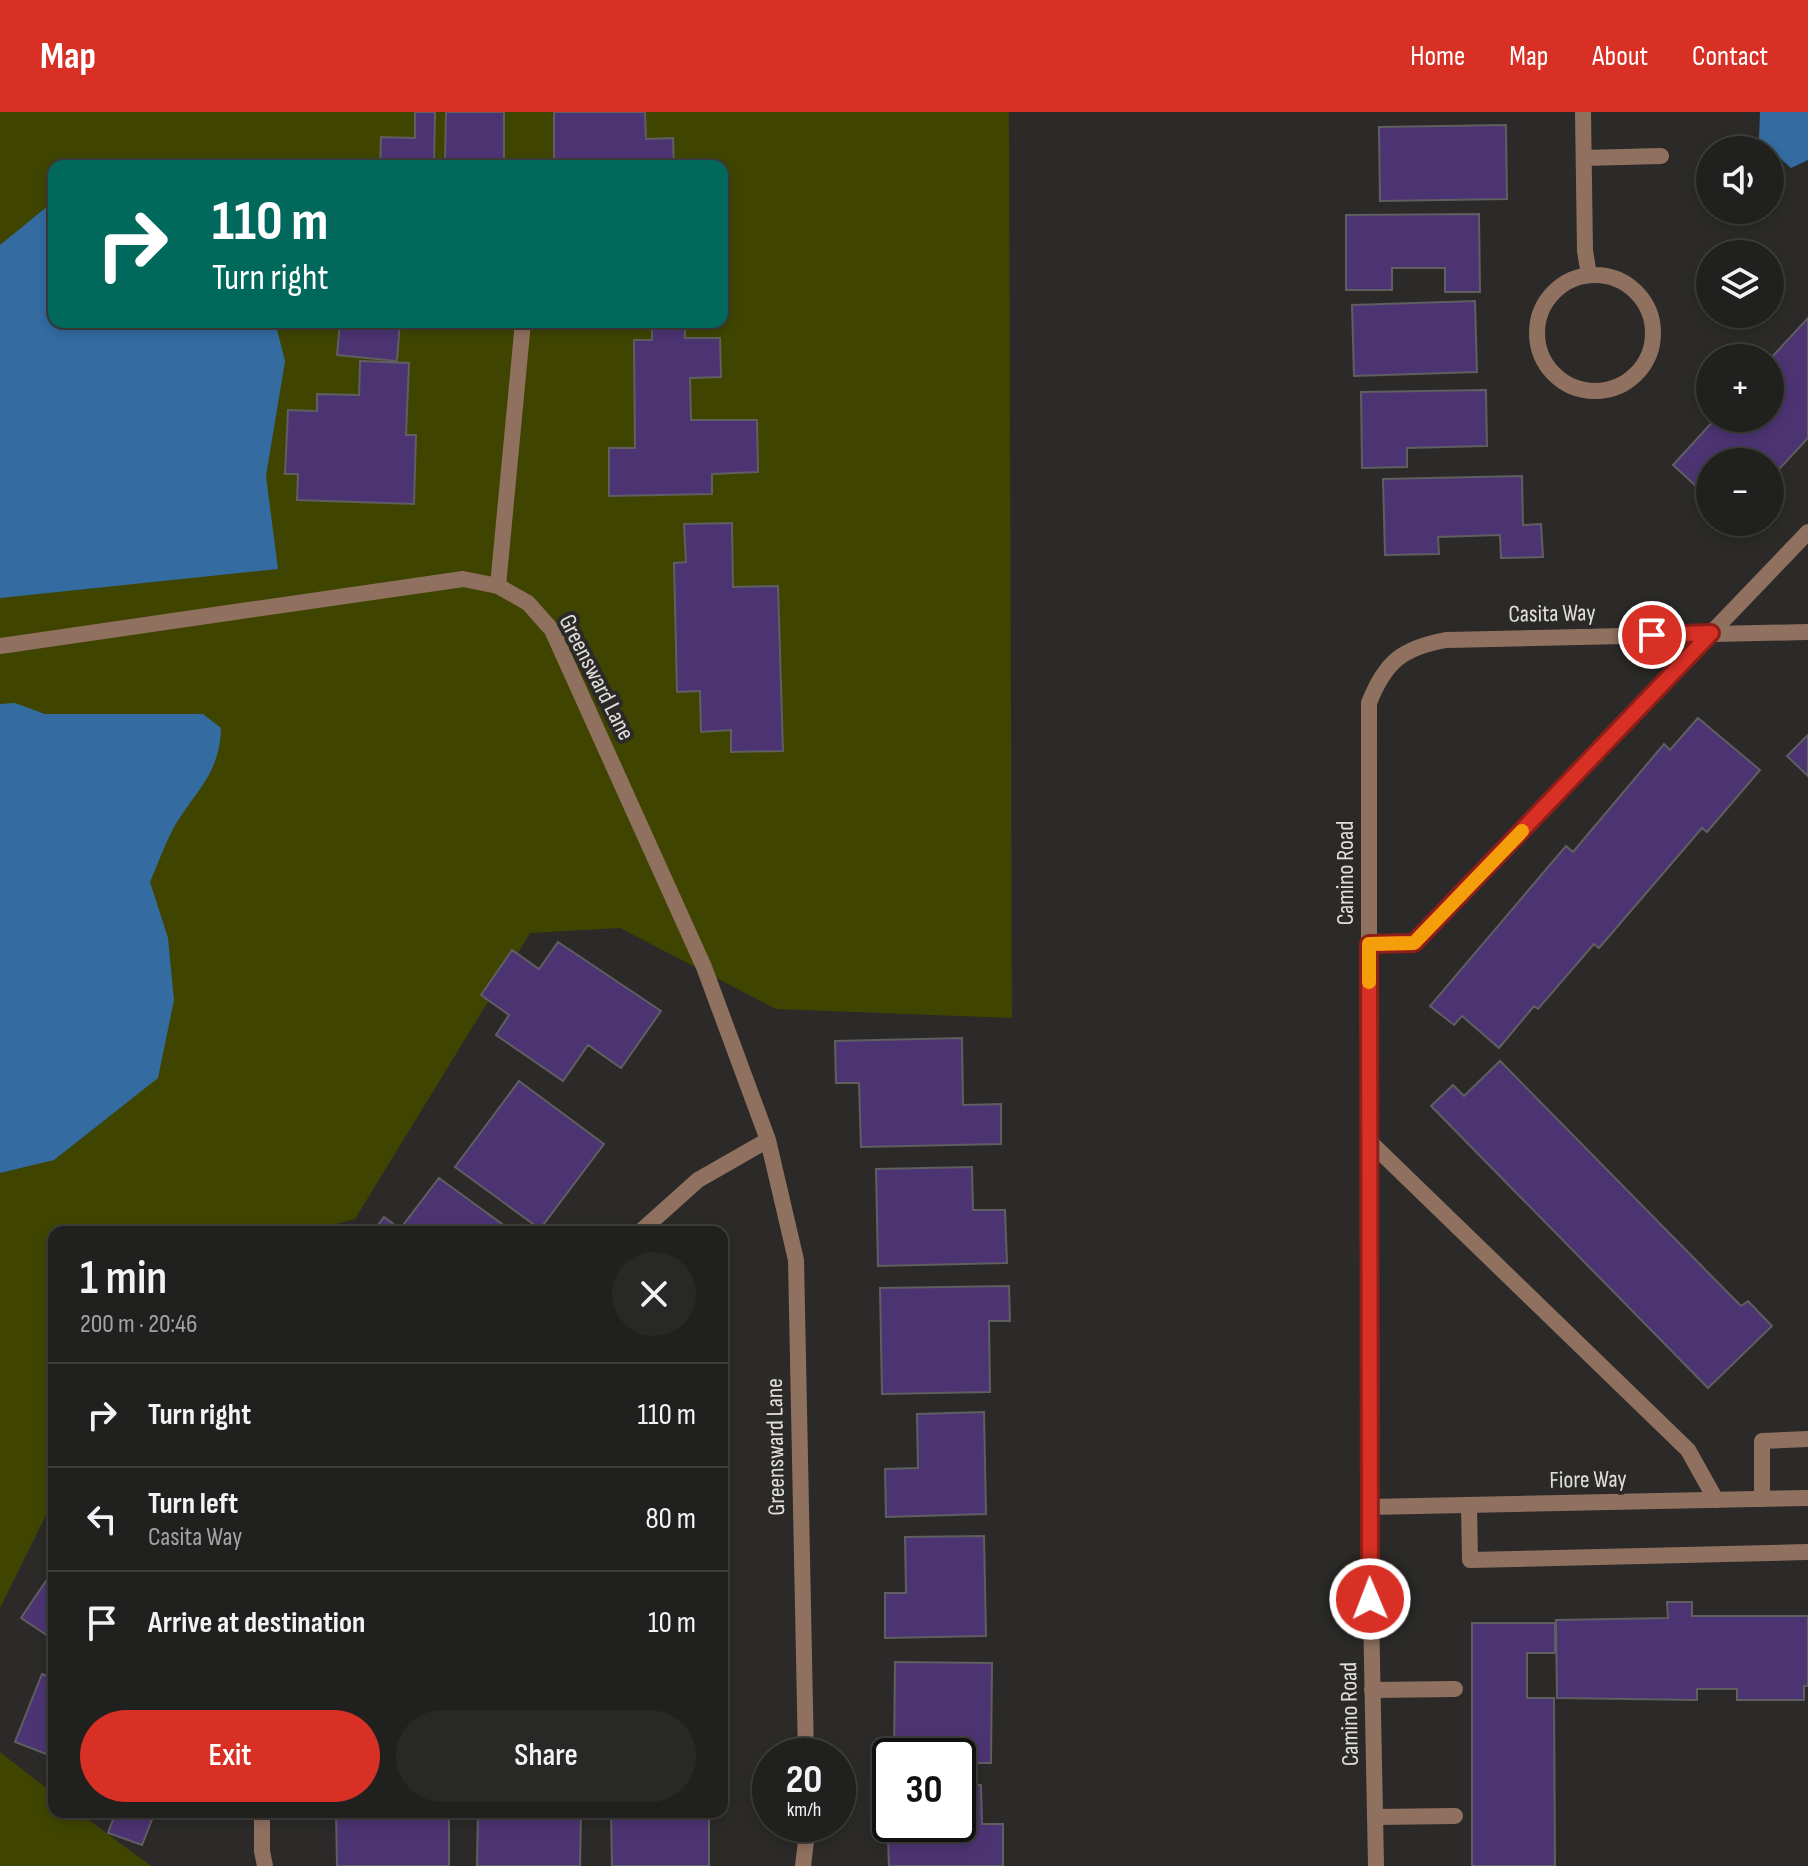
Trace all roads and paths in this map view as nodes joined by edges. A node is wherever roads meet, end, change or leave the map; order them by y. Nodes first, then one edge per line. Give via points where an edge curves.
1 (1583, 112) edge
2 (1661, 156) dead end
3 (1584, 158) junction
4 (1589, 275) junction
5 (522, 328) edge
6 (1808, 532) edge
7 (498, 586) junction
8 (1808, 632) edge
9 (1711, 633) junction
10 (0, 646) edge
11 (1398, 657) joint
12 (1369, 944) junction
13 (768, 1140) junction
14 (1369, 1141) junction
15 (647, 1226) edge
16 (1808, 1439) edge
17 (1808, 1498) edge
18 (1762, 1499) junction
19 (1716, 1500) junction
20 (1469, 1505) junction
21 (1369, 1507) junction
22 (1808, 1552) edge
23 (1455, 1689) dead end
24 (1372, 1690) junction
25 (806, 1738) edge
26 (1455, 1816) dead end
27 (1375, 1817) junction
28 (262, 1818) edge
29 (806, 1842) edge
30 (265, 1866) edge
31 (803, 1866) edge
32 (1376, 1866) edge

1 - 3 street
2 - 3 street
3 - 4 street
4 - 4 street via 1555,290 1541,313 1537,340 1552,373 1567,384 1603,391 1636,376 1647,361 1654,326 1649,308 1625,281
5 - 7 street
6 - 9 street
7 - 10 street, Greensward Lane via 463,579 428,583
7 - 13 street, Greensward Lane via 528,603 552,630 704,967
8 - 9 street, Casita Way
9 - 11 street, Casita Way via 1446,640 1419,645
9 - 12 street via 1414,943
11 - 12 street, Camino Road via 1379,678 1369,703
12 - 14 street, Camino Road
13 - 15 street via 698,1180
13 - 25 street, Greensward Lane via 796,1260
14 - 19 street via 1688,1450
14 - 21 street, Camino Road
16 - 18 street via 1762,1441
17 - 18 street, Fiore Way
18 - 19 street, Fiore Way
19 - 20 street, Fiore Way
20 - 21 street, Fiore Way
20 - 22 street via 1470,1560
21 - 24 street, Camino Road
23 - 24 street
24 - 27 street, Camino Road
26 - 27 street
27 - 32 street, Camino Road
28 - 30 street
29 - 31 street

